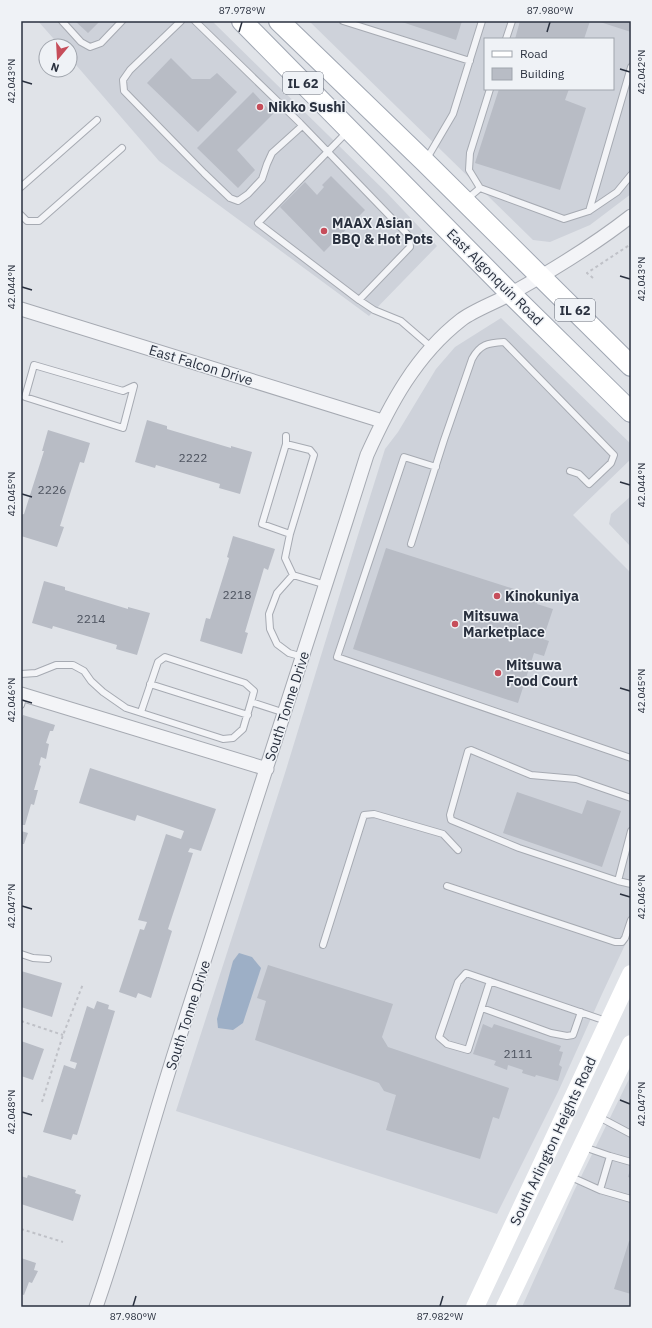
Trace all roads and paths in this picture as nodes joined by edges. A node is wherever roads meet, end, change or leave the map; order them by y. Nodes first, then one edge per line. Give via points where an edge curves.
1 (62, 21) edge
2 (122, 21) edge
3 (182, 21) edge
4 (195, 21) edge
5 (242, 21) edge
6 (279, 21) edge
7 (343, 21) edge
8 (482, 21) edge
9 (512, 21) edge
10 (506, 38) edge
11 (470, 61) junction
12 (631, 67) edge
13 (490, 90) edge
14 (97, 120) dead end
15 (302, 126) junction
16 (349, 130) junction
17 (122, 148) dead end
18 (328, 151) junction
19 (425, 162) junction
20 (631, 175) edge
21 (21, 187) edge
22 (473, 195) junction
23 (589, 211) junction
24 (21, 215) edge
25 (630, 217) edge
26 (631, 244) edge
27 (541, 276) junction
28 (592, 278) dead end
29 (511, 294) junction
30 (359, 300) junction
31 (21, 309) edge
32 (431, 347) junction
33 (631, 366) edge
34 (25, 397) joint
35 (631, 412) edge
36 (382, 421) junction
37 (286, 436) dead end
38 (286, 444) junction
39 (436, 467) junction
40 (570, 471) dead end
41 (290, 534) junction
42 (411, 544) dead end
43 (293, 575) junction
44 (326, 586) junction
45 (303, 657) junction
46 (21, 674) edge
47 (150, 684) junction
48 (22, 698) edge
49 (251, 702) junction
50 (141, 712) junction
51 (285, 713) junction
52 (248, 715) junction
53 (631, 758) edge
54 (267, 769) junction
55 (631, 798) edge
56 (631, 831) edge
57 (458, 850) dead end
58 (618, 881) junction
59 (631, 884) edge
60 (446, 886) dead end
61 (631, 920) edge
62 (323, 945) dead end
63 (21, 954) edge
64 (48, 959) dead end
65 (631, 974) edge
66 (490, 981) junction
67 (83, 984) dead end
68 (482, 1008) junction
69 (581, 1012) junction
70 (21, 1021) edge
71 (609, 1022) junction
72 (63, 1035) junction
73 (631, 1044) edge
74 (42, 1102) dead end
75 (597, 1116) junction
76 (630, 1132) edge
77 (582, 1146) junction
78 (610, 1156) junction
79 (631, 1162) edge
80 (568, 1175) junction
81 (600, 1190) junction
82 (631, 1199) edge
83 (21, 1230) edge
84 (63, 1242) dead end
85 (96, 1307) edge
86 (475, 1307) edge
87 (505, 1307) edge

1 - 2 lane via 81,42 90,47 101,43
3 - 15 lane via 130,70 123,80 124,91 230,198 238,201 248,194 262,179 272,153
4 - 15 lane
5 - 16 main road, East Algonquin Road / IL 62
6 - 19 main road, IL 62
7 - 11 lane
8 - 11 lane
9 - 10 lane
11 - 19 lane via 453,114
12 - 23 lane
13 - 22 lane via 470,153 469,170
14 - 21 lane
15 - 18 lane
16 - 18 lane
16 - 29 main road, East Algonquin Road / IL 62
17 - 24 lane via 39,221 27,221
18 - 30 lane via 409,236 410,247
18 - 30 lane via 258,223
19 - 22 main road, IL 62
20 - 23 lane via 617,192
22 - 23 lane via 564,219
22 - 27 main road, IL 62
25 - 27 street, South Tonne Drive via 601,239
26 - 28 path via 588,273
27 - 29 street, South Tonne Drive
27 - 33 main road, IL 62
29 - 32 street, South Tonne Drive via 462,319
29 - 35 main road, East Algonquin Road / IL 62
30 - 32 lane via 374,310 401,321
31 - 36 street, East Falcon Drive
32 - 36 street, South Tonne Drive via 413,368
34 - 34 lane via 123,428 134,386 124,391 34,365
36 - 44 street, South Tonne Drive via 367,455
37 - 38 lane
38 - 41 lane via 262,524
38 - 41 lane via 310,450 314,455
39 - 40 lane via 472,359 477,350 489,343 504,342 614,455 611,463 589,484 579,474
39 - 42 lane
39 - 53 lane via 404,457 337,657
41 - 43 lane via 285,558
43 - 44 lane
43 - 45 lane via 277,593 269,614 270,629 277,644 289,653
44 - 45 street, South Tonne Drive
45 - 51 street, South Tonne Drive
46 - 50 lane via 36,673 56,664 73,665 84,671 103,692 126,708
47 - 49 lane via 158,662 165,657 246,683 254,691
47 - 50 lane
47 - 52 lane
48 - 54 street
49 - 51 lane
49 - 52 lane
50 - 52 lane via 222,739 233,738 243,729
51 - 54 street, South Tonne Drive
54 - 85 street, South Tonne Drive via 176,1048 113,1259
55 - 58 lane via 576,778 531,775 471,750 468,751 450,815 451,820 519,848
56 - 58 lane
57 - 62 lane via 443,834 374,814 364,815
58 - 59 lane
60 - 61 lane via 615,942 622,942 625,938
63 - 64 lane
65 - 71 main road, South Arlington Heights Road
66 - 68 lane
66 - 68 lane via 466,973 458,982 439,1037 447,1044 468,1050
66 - 69 lane
67 - 72 path
68 - 69 lane via 551,1033 567,1036 572,1035
69 - 71 lane
70 - 72 path
71 - 86 main road, South Arlington Heights Road
72 - 74 path
73 - 75 main road, South Arlington Heights Road
75 - 76 lane
75 - 77 main road, South Arlington Heights Road
77 - 78 lane
77 - 80 main road, South Arlington Heights Road
78 - 79 lane
78 - 81 lane
80 - 81 lane
80 - 87 main road, South Arlington Heights Road
81 - 82 lane
83 - 84 path

